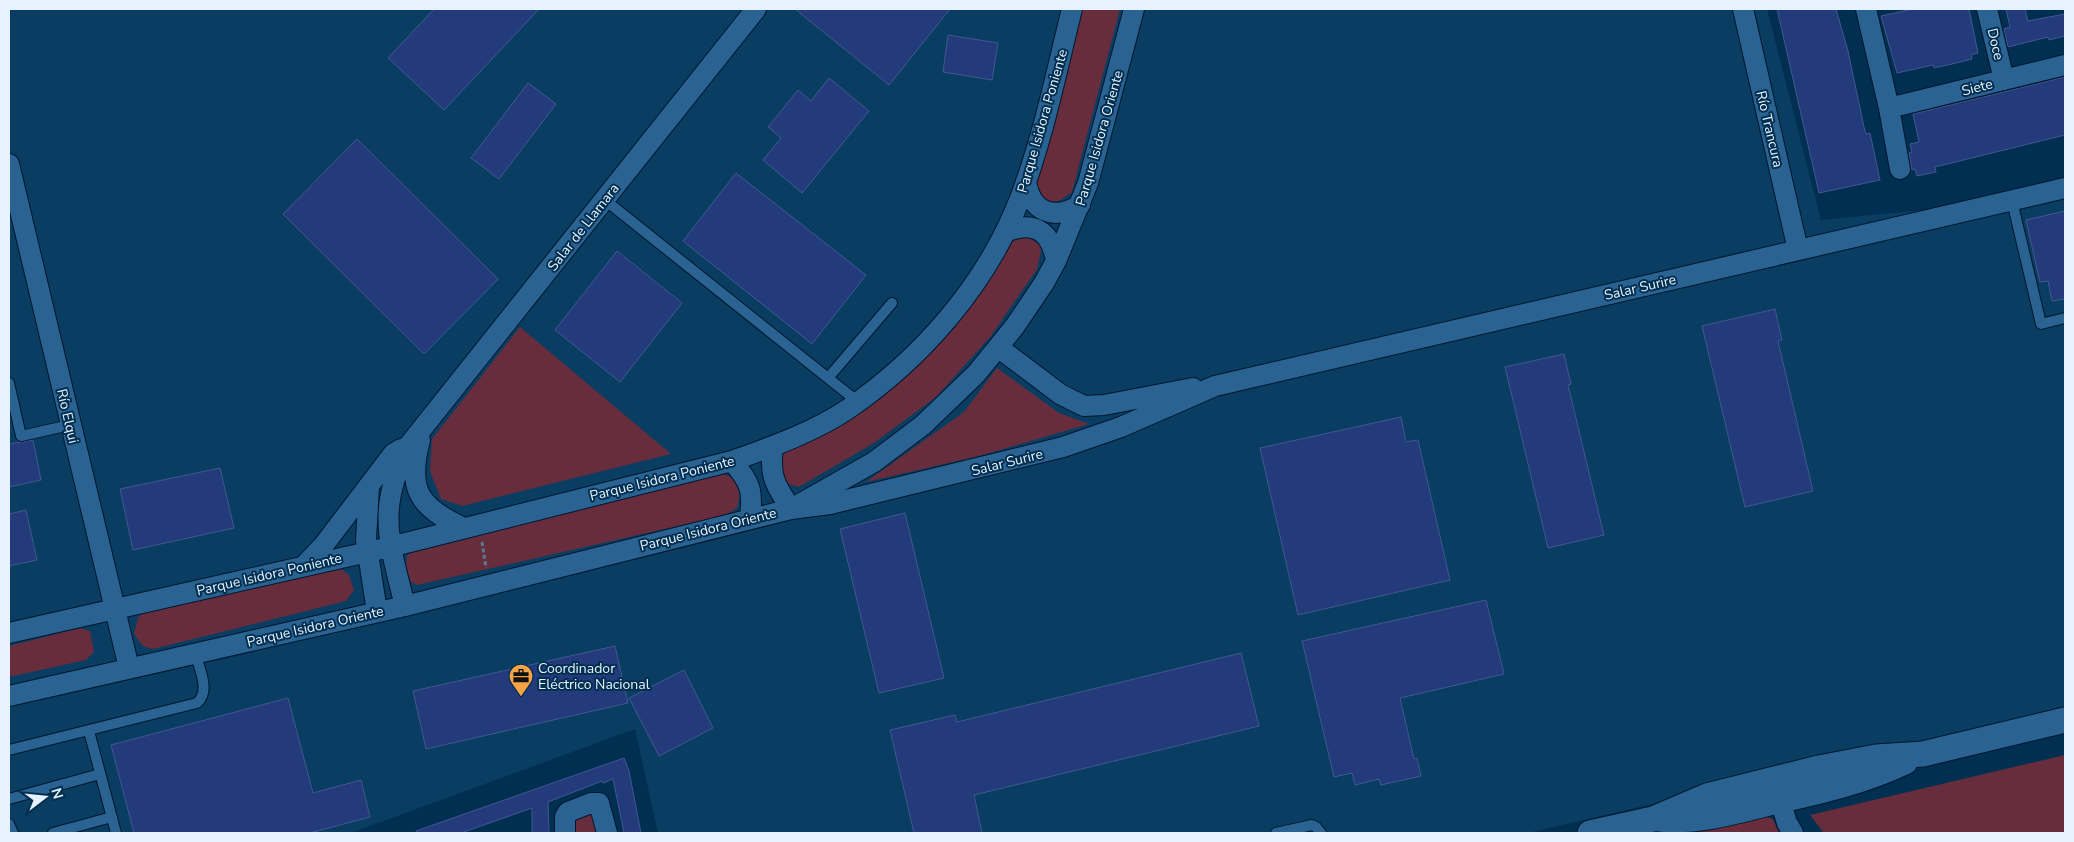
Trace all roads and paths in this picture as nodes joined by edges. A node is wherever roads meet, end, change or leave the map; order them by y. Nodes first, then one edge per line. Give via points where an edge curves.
1 (756, 9) edge
2 (1072, 9) edge
3 (1134, 9) edge
4 (1742, 9) edge
5 (1987, 9) edge
6 (1871, 10) edge
7 (2065, 65) edge
8 (2004, 80) junction
9 (1889, 108) junction
10 (9, 164) edge
11 (1900, 169) dead end
12 (1026, 180) junction
13 (2065, 188) edge
14 (605, 200) junction
15 (2012, 200) junction
16 (1080, 205) junction
17 (1005, 232) junction
18 (1798, 250) junction
19 (1056, 261) junction
20 (892, 303) dead end
21 (2065, 318) edge
22 (999, 348) junction
23 (828, 378) junction
24 (9, 382) edge
25 (1215, 386) junction
26 (11, 401) edge
27 (858, 402) junction
28 (70, 424) junction
29 (422, 430) junction
30 (409, 445) junction
31 (773, 447) junction
32 (732, 461) junction
33 (369, 487) junction
34 (791, 509) junction
35 (750, 519) junction
36 (471, 526) junction
37 (390, 547) junction
38 (367, 552) junction
39 (304, 566) junction
40 (490, 584) junction
41 (405, 606) junction
42 (114, 608) junction
43 (377, 612) junction
44 (9, 633) edge
45 (195, 653) junction
46 (128, 668) junction
47 (9, 696) edge
48 (2065, 720) edge
49 (89, 730) junction
50 (9, 750) edge
51 (100, 774) junction
52 (1777, 790) junction
53 (9, 799) edge
54 (112, 817) junction
55 (9, 824) edge
56 (1618, 830) edge
57 (13, 833) edge
58 (53, 833) edge
59 (116, 833) edge
60 (565, 833) edge
61 (607, 833) edge
62 (1276, 833) edge
63 (1321, 833) edge
64 (1590, 833) edge
65 (1793, 833) edge

1 - 14 street, Salar de Llamara
2 - 12 street, Parque Isidora Poniente
3 - 16 street, Parque Isidora Oriente
4 - 18 street, Río Trancura
5 - 8 street, Doce
6 - 9 street
7 - 8 street, Siete
8 - 9 street, Siete
9 - 11 street
10 - 28 street, Río Elqui
12 - 16 street via 1031,199 1047,211 1067,212
12 - 17 street, Parque Isidora Poniente
13 - 15 street, Salar Surire
14 - 23 lane
14 - 29 street, Salar de Llamara
15 - 18 street, Salar Surire
15 - 21 lane via 2041,324
16 - 19 street, Parque Isidora Oriente
17 - 19 street via 1024,227 1042,232 1052,244
17 - 27 street, Parque Isidora Poniente via 980,274 936,332 882,384
18 - 25 street, Salar Surire
19 - 22 street, Parque Isidora Oriente via 1031,304
20 - 23 lane
22 - 25 street, Salar Surire via 1060,394 1084,406 1104,405 1172,390
22 - 34 street, Parque Isidora Oriente via 943,408 898,445 838,484
23 - 27 lane
24 - 26 lane
25 - 34 street, Salar Surire via 1121,427 1055,450 870,495
26 - 28 lane via 21,436
27 - 31 street, Parque Isidora Poniente
28 - 42 street, Río Elqui
29 - 30 street, Salar de Llamara
29 - 36 street via 414,461 416,487 434,512
30 - 33 street, Salar de Llamara via 394,454
30 - 37 street, Salar de Llamara via 389,499 387,527
31 - 32 street, Parque Isidora Poniente
31 - 34 street via 770,466 773,480
32 - 35 street via 748,480
32 - 36 street, Parque Isidora Poniente
33 - 38 street
33 - 39 street, Salar de Llamara
34 - 35 street, Parque Isidora Oriente
35 - 40 street, Parque Isidora Oriente
36 - 37 street, Parque Isidora Poniente
36 - 40 path
37 - 38 street, Parque Isidora Poniente
37 - 41 street, Salar de Llamara
38 - 39 street, Parque Isidora Poniente
38 - 43 street
39 - 42 street, Parque Isidora Poniente
40 - 41 street, Parque Isidora Oriente
41 - 43 street, Parque Isidora Oriente
42 - 44 street, Parque Isidora Poniente
42 - 46 street, Río Elqui
43 - 45 street, Parque Isidora Oriente
45 - 46 street, Parque Isidora Oriente
45 - 49 lane via 204,689 202,699 197,703
46 - 47 street, Parque Isidora Oriente
48 - 52 street via 1923,754 1858,760
49 - 50 lane
49 - 51 lane
51 - 53 lane
51 - 54 lane
52 - 56 street via 1703,818 1653,819
52 - 65 street
54 - 58 lane
54 - 59 lane
55 - 57 lane
56 - 64 street
60 - 61 street via 564,817 568,812 591,803 599,803
62 - 63 lane via 1312,825

